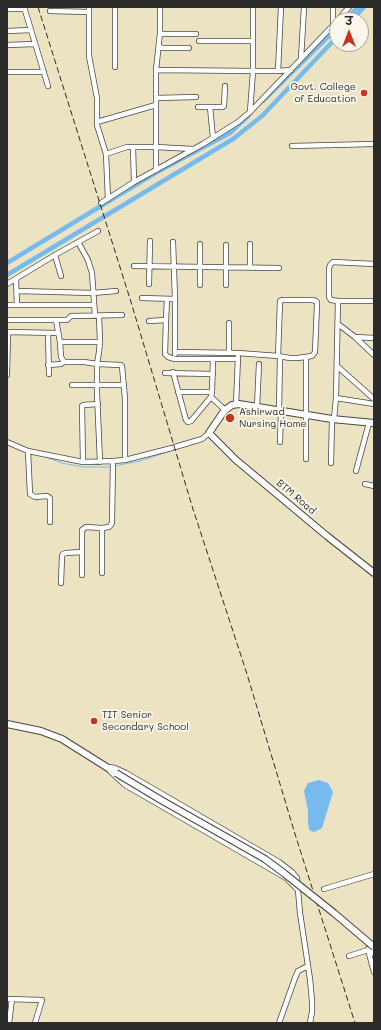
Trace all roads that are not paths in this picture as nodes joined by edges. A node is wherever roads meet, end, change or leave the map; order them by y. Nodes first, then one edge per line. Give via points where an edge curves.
1 (115, 7) edge
2 (160, 7) edge
3 (254, 7) edge
4 (281, 7) edge
5 (304, 7) edge
6 (24, 8) edge
7 (7, 9) edge
8 (89, 9) edge
9 (50, 11) dead end
10 (31, 30) junction
11 (329, 30) edge
12 (7, 31) edge
13 (160, 34) junction
14 (196, 34) dead end
15 (199, 41) dead end
16 (253, 41) junction
17 (35, 44) junction
18 (7, 45) edge
19 (158, 47) junction
20 (189, 48) dead end
21 (301, 59) junction
22 (115, 67) dead end
23 (156, 70) junction
24 (291, 70) junction
25 (253, 71) junction
26 (278, 71) junction
27 (7, 72) edge
28 (44, 72) junction
29 (48, 86) dead end
30 (225, 86) dead end
31 (196, 97) dead end
32 (156, 98) junction
33 (156, 105) junction
34 (198, 107) dead end
35 (210, 107) junction
36 (250, 112) junction
37 (97, 122) junction
38 (212, 138) junction
39 (374, 144) edge
40 (292, 146) dead end
41 (133, 147) junction
42 (156, 147) junction
43 (194, 149) junction
44 (106, 154) junction
45 (156, 170) junction
46 (134, 182) junction
47 (108, 199) junction
48 (101, 203) dead end
49 (98, 231) dead end
50 (150, 241) dead end
51 (78, 242) junction
52 (174, 242) dead end
53 (200, 244) dead end
54 (250, 244) dead end
55 (226, 245) dead end
56 (55, 255) junction
57 (374, 264) edge
58 (134, 266) dead end
59 (149, 266) junction
60 (174, 266) junction
61 (200, 267) junction
62 (226, 267) junction
63 (250, 267) junction
64 (279, 268) dead end
65 (61, 276) dead end
66 (16, 279) junction
67 (7, 284) edge
68 (149, 284) dead end
69 (200, 284) dead end
70 (226, 285) dead end
71 (17, 290) junction
72 (116, 290) dead end
73 (93, 293) junction
74 (142, 298) dead end
75 (167, 299) junction
76 (176, 299) junction
77 (338, 301) junction
78 (374, 301) edge
79 (7, 305) edge
80 (17, 305) junction
81 (94, 305) junction
82 (122, 315) dead end
83 (97, 316) junction
84 (7, 320) edge
85 (56, 320) junction
86 (149, 320) dead end
87 (166, 320) junction
88 (229, 323) dead end
89 (338, 324) junction
90 (7, 332) edge
91 (48, 333) junction
92 (58, 333) junction
93 (355, 337) junction
94 (374, 338) edge
95 (60, 342) junction
96 (100, 342) junction
97 (175, 352) junction
98 (229, 353) junction
99 (238, 353) junction
100 (374, 355) edge
101 (279, 356) junction
102 (306, 357) junction
103 (175, 359) junction
104 (213, 359) junction
105 (238, 359) junction
106 (64, 362) junction
107 (97, 364) junction
108 (259, 364) dead end
109 (48, 365) junction
110 (337, 366) junction
111 (173, 372) junction
112 (166, 373) dead end
113 (49, 374) dead end
114 (212, 374) junction
115 (7, 375) edge
116 (72, 385) dead end
117 (97, 385) junction
118 (124, 385) junction
119 (178, 392) junction
120 (212, 394) junction
121 (336, 398) junction
122 (374, 399) edge
123 (98, 404) junction
124 (374, 404) edge
125 (236, 405) junction
126 (257, 407) junction
127 (225, 410) junction
128 (280, 411) junction
129 (306, 415) junction
130 (333, 419) junction
131 (371, 423) edge
132 (209, 433) junction
133 (7, 442) edge
134 (280, 442) dead end
135 (28, 451) junction
136 (306, 459) dead end
137 (125, 460) junction
138 (83, 462) junction
139 (100, 462) junction
140 (331, 463) dead end
141 (113, 464) junction
142 (356, 471) dead end
143 (365, 484) dead end
144 (374, 486) edge
145 (50, 522) dead end
146 (102, 528) junction
147 (82, 552) junction
148 (102, 573) dead end
149 (374, 574) edge
150 (82, 575) dead end
151 (61, 583) dead end
152 (7, 724) edge
153 (107, 767) junction
154 (374, 874) edge
155 (324, 889) dead end
156 (298, 890) junction
157 (374, 946) edge
158 (368, 950) junction
159 (374, 954) edge
160 (349, 956) dead end
161 (308, 966) junction
162 (374, 972) edge
163 (10, 999) edge
164 (9, 1023) edge
165 (35, 1023) edge
166 (279, 1023) edge
167 (310, 1023) edge

1 - 22 street
2 - 13 street
3 - 16 street
4 - 26 street
5 - 21 street
6 - 7 street
6 - 10 street
8 - 9 street
8 - 37 street via 90,56 98,98
10 - 12 street
10 - 17 street
11 - 21 street
13 - 14 street
13 - 19 street
15 - 16 street
16 - 25 street
17 - 18 street
17 - 28 street
19 - 20 street
19 - 23 street
21 - 24 street
23 - 25 street
23 - 32 street
24 - 26 street
24 - 36 street
25 - 26 street
25 - 36 street
27 - 28 street
28 - 29 street
30 - 35 street via 224,106
31 - 32 street
32 - 33 street
33 - 37 street
33 - 42 street
34 - 35 street
35 - 38 street
36 - 38 street
37 - 44 street
38 - 43 street
39 - 40 street
41 - 42 street
41 - 44 street
41 - 46 street
42 - 43 street
42 - 45 street
43 - 45 street
44 - 47 street
45 - 46 street
46 - 47 street
47 - 48 street
49 - 51 street
50 - 59 street
51 - 56 street
51 - 73 street via 90,266
52 - 60 street
53 - 61 street
54 - 63 street
55 - 62 street
56 - 65 street
56 - 66 street
57 - 77 street via 333,262 330,265 329,296 331,300
58 - 59 street
59 - 60 street
59 - 68 street
60 - 61 street
60 - 76 street
61 - 62 street
61 - 69 street
62 - 63 street
62 - 70 street
63 - 64 street
66 - 67 street
66 - 71 street
71 - 73 street
71 - 80 street
72 - 73 street
73 - 81 street
74 - 75 street
75 - 76 street
75 - 87 street
76 - 97 street
77 - 78 street
77 - 89 street
79 - 80 street
80 - 81 street
81 - 83 street
82 - 83 street
83 - 85 street via 71,316 68,320
83 - 96 street
84 - 85 street
85 - 92 street
86 - 87 street
87 - 103 street via 166,354
88 - 98 street
89 - 93 street
89 - 110 street
90 - 91 street
90 - 115 street
91 - 92 street
91 - 109 street
92 - 95 street
93 - 94 street
93 - 100 street
95 - 96 street
95 - 106 street
96 - 107 street
97 - 98 street
97 - 103 street
98 - 99 street
99 - 101 street
99 - 105 street
101 - 102 street
101 - 102 street via 280,301 312,300 317,302 315,352 312,356
101 - 128 street
102 - 129 street
103 - 104 street
104 - 105 street
104 - 114 street
105 - 125 street
106 - 107 street
106 - 109 street
107 - 117 street
107 - 118 street via 121,365
108 - 126 street
109 - 113 street
110 - 121 street
110 - 122 street
111 - 112 street
111 - 114 street
111 - 119 street
114 - 120 street
116 - 117 street
117 - 118 street
117 - 123 street
118 - 137 street
119 - 120 street
119 - 120 street via 188,422
120 - 127 street
121 - 124 street
121 - 130 street
123 - 138 street via 82,406
123 - 139 street
125 - 126 main road
125 - 127 main road
126 - 128 main road
127 - 132 main road
128 - 129 main road
128 - 134 street
129 - 130 main road
129 - 136 street
130 - 131 main road
130 - 140 street
131 - 142 street
132 - 137 street via 202,439
132 - 149 main road, BTM Road via 236,460
133 - 135 street
135 - 138 street
135 - 145 street via 30,494 50,498
137 - 141 street
138 - 139 street
139 - 141 street
141 - 146 street via 112,522 109,527
143 - 144 street
146 - 147 street via 83,528
146 - 148 street
147 - 150 street
147 - 151 street via 63,554
152 - 153 main road via 62,739
153 - 156 street via 125,785 286,878
153 - 156 street via 126,773 279,862 297,878
153 - 157 main road, bridge via 265,859
154 - 155 street
156 - 161 street
157 - 158 street
158 - 159 street
158 - 160 street
158 - 162 street
161 - 166 street via 298,971
161 - 167 street via 312,1001
163 - 164 street
163 - 165 street via 42,1000

